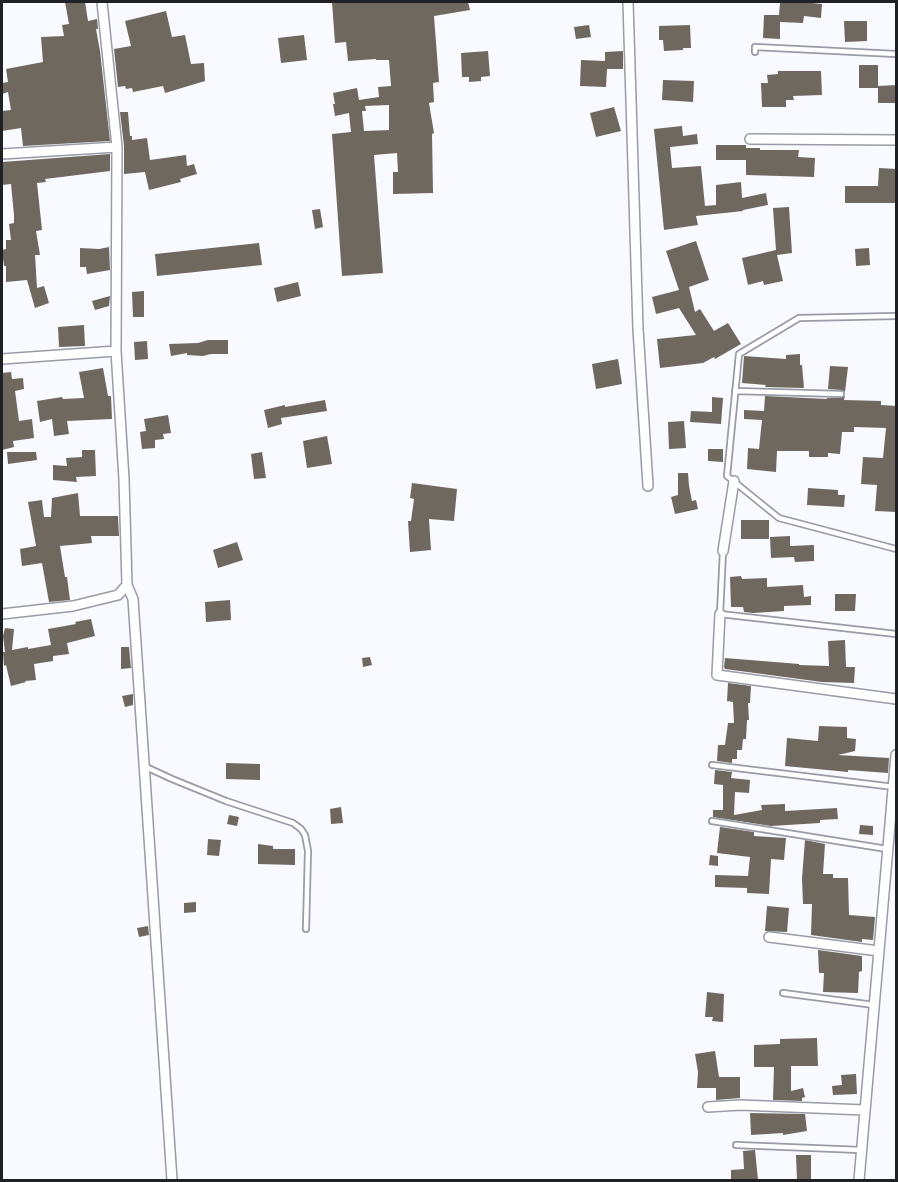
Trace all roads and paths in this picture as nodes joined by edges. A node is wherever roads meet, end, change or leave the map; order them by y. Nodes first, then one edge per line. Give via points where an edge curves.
1 (102, 2) edge
2 (628, 2) edge
3 (755, 52) dead end
4 (897, 54) edge
5 (750, 139) dead end
6 (897, 140) edge
7 (117, 147) junction
8 (2, 154) edge
9 (897, 316) edge
10 (116, 351) junction
11 (2, 358) edge
12 (735, 391) junction
13 (841, 394) dead end
14 (734, 481) junction
15 (648, 486) dead end
16 (897, 549) edge
17 (723, 551) joint
18 (127, 585) junction
19 (2, 614) edge
20 (720, 614) junction
21 (897, 634) edge
22 (897, 699) edge
23 (897, 755) edge
24 (143, 765) junction
25 (712, 765) dead end
26 (894, 787) junction
27 (712, 820) dead end
28 (888, 849) junction
29 (306, 928) dead end
30 (769, 937) dead end
31 (879, 951) junction
32 (783, 993) dead end
33 (874, 1005) junction
34 (708, 1107) dead end
35 (865, 1110) junction
36 (736, 1145) dead end
37 (861, 1150) junction
38 (172, 1180) edge
39 (859, 1180) edge

1 - 7 street
2 - 15 street via 638,329
3 - 4 lane via 755,47
5 - 6 street
7 - 8 street
7 - 10 street
9 - 12 lane via 799,318 740,354
10 - 11 street
10 - 18 street
12 - 13 lane
12 - 14 lane via 727,476
14 - 16 lane via 779,518
14 - 17 street
17 - 20 lane
18 - 19 street via 118,595 74,606
18 - 24 street via 133,599
20 - 21 lane
20 - 22 street via 717,675
23 - 26 street
24 - 29 lane via 302,829 308,850
24 - 38 street
25 - 26 lane
26 - 28 street
27 - 28 lane
28 - 31 street
30 - 31 street
31 - 33 street
32 - 33 lane
33 - 35 street
34 - 35 street
35 - 37 street
36 - 37 lane
37 - 39 street

